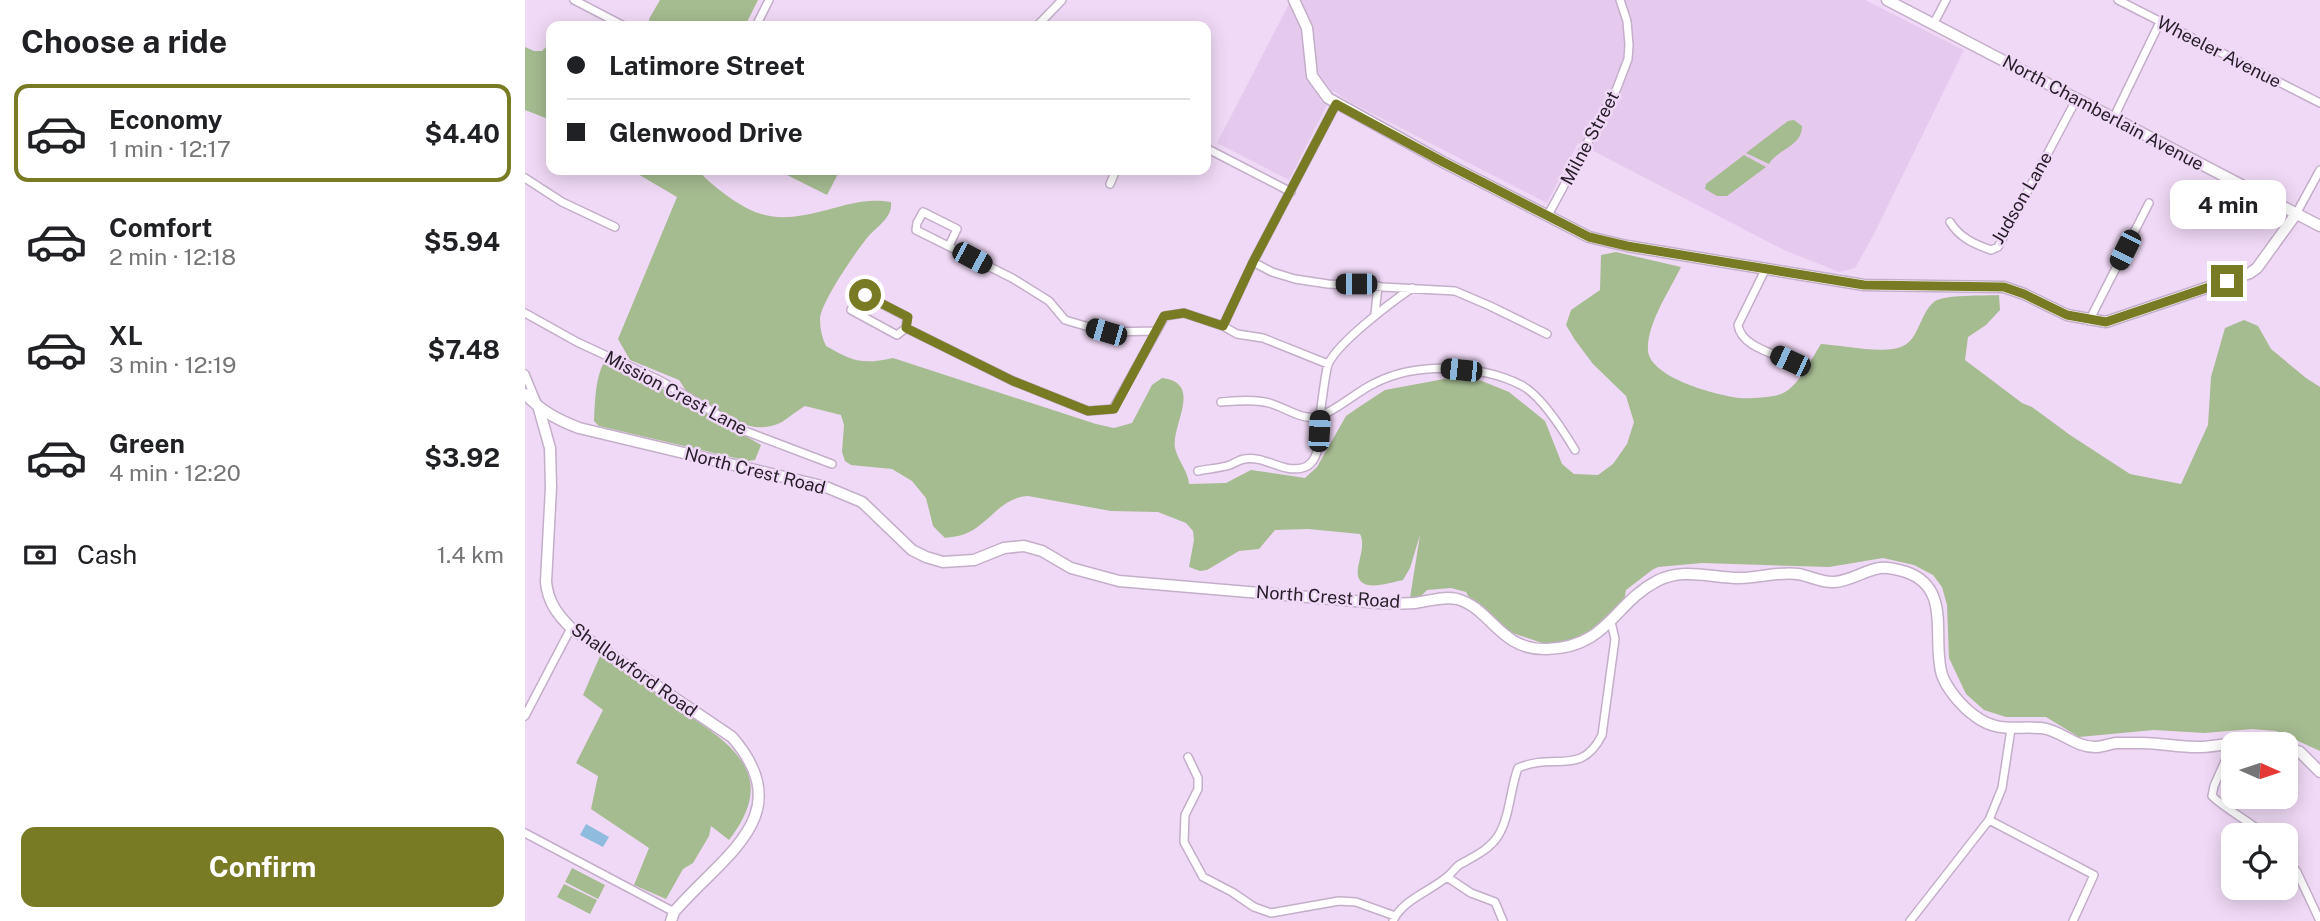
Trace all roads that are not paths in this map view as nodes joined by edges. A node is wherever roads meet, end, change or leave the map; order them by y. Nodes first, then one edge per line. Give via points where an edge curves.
1 (574, 0) edge
2 (769, 0) edge
3 (1062, 0) edge
4 (1294, 0) edge
5 (1620, 0) edge
6 (1887, 0) edge
7 (1946, 0) edge
8 (2118, 0) edge
9 (614, 21) edge
10 (758, 21) edge
11 (1042, 21) edge
12 (2160, 22) junction
13 (1934, 23) junction
14 (2076, 100) junction
15 (2320, 103) edge
16 (1336, 104) junction
17 (2113, 119) junction
18 (1211, 151) edge
19 (2320, 170) edge
20 (1114, 175) edge
21 (525, 178) edge
22 (1109, 184) dead end
23 (1291, 192) junction
24 (2149, 203) dead end
25 (2297, 214) junction
26 (1548, 215) junction
27 (1950, 222) dead end
28 (2320, 226) edge
29 (615, 227) dead end
30 (949, 246) junction
31 (1253, 262) junction
32 (1766, 268) junction
33 (1378, 285) junction
34 (1412, 288) junction
35 (525, 313) edge
36 (1375, 315) junction
37 (2089, 321) junction
38 (1223, 326) junction
39 (906, 328) junction
40 (1157, 331) junction
41 (1546, 334) dead end
42 (1790, 361) dead end
43 (1328, 364) junction
44 (525, 374) edge
45 (525, 394) edge
46 (1221, 402) dead end
47 (539, 409) junction
48 (1320, 416) junction
49 (1575, 450) dead end
50 (832, 464) dead end
51 (1198, 471) dead end
52 (1611, 622) junction
53 (571, 628) junction
54 (525, 716) edge
55 (2011, 729) junction
56 (2221, 744) edge
57 (2298, 751) edge
58 (1188, 757) dead end
59 (2221, 770) edge
60 (2320, 772) edge
61 (2221, 804) edge
62 (2228, 809) edge
63 (1989, 820) junction
64 (2252, 823) edge
65 (525, 833) edge
66 (2298, 874) edge
67 (1447, 877) junction
68 (672, 917) edge
69 (1394, 918) edge
70 (1503, 921) edge
71 (1910, 921) edge
72 (2073, 921) edge
73 (2320, 921) edge

1 - 9 street
2 - 10 street
3 - 11 street
4 - 16 street via 1307,28 1312,76
5 - 26 street, Milne Street via 1627,21 1628,59
6 - 13 street, North Chamberlain Avenue
7 - 13 street
8 - 12 street, Wheeler Avenue
12 - 15 street, Wheeler Avenue
12 - 17 street
13 - 14 street, North Chamberlain Avenue
14 - 17 street, North Chamberlain Avenue
14 - 27 street, Judson Lane via 1998,247 1991,250 1971,242
16 - 23 street
16 - 26 street
17 - 25 street, North Chamberlain Avenue
18 - 23 street
19 - 25 street
20 - 22 street
21 - 29 street
23 - 31 street
24 - 37 street
25 - 28 street, North Chamberlain Avenue
25 - 37 street via 2250,273 2106,322
26 - 32 street via 1589,237
30 - 30 street via 957,229 923,212 916,230
30 - 40 street via 1049,301 1065,320 1106,332
31 - 33 street via 1295,279
31 - 38 street
32 - 37 street via 1864,285 2004,287
32 - 42 street via 1738,325 1739,334
33 - 34 street
33 - 36 street
34 - 36 street
34 - 41 street via 1455,291
35 - 50 street, Mission Crest Lane via 661,381 745,431
36 - 43 street
38 - 40 street via 1184,313 1164,316
38 - 43 street
39 - 39 street via 908,317 865,295 859,296 851,310 897,334
39 - 40 street via 1013,381 1088,411 1114,409
43 - 48 street
44 - 47 street, Shallowford Road
45 - 47 street, North Crest Road
46 - 48 street via 1268,403 1306,418
47 - 52 street, North Crest Road via 579,428 825,487 862,502 912,550 943,562 1024,546 1071,568 1119,581 1378,603 1459,600 1524,647 1546,650 1579,645
47 - 53 street, Shallowford Road via 550,448 548,596
48 - 49 street via 1375,382 1403,373 1441,367 1482,372 1523,385 1556,418
48 - 51 street via 1319,446 1304,468 1245,458
52 - 55 street, North Crest Road via 1657,581 1680,574 1737,578 1795,574 1830,583 1880,568 1906,573 1932,593 1943,677 1958,701 1975,716
52 - 67 street via 1615,639 1602,735 1595,749 1583,759 1531,762 1518,768 1498,836
53 - 54 street
53 - 68 street, Shallowford Road via 732,737 755,770 759,807 754,823
55 - 56 street, North Crest Road via 2041,728 2082,746
55 - 63 street via 2002,788
57 - 60 street
58 - 69 street via 1198,789 1185,815 1184,842 1203,877 1271,913 1347,901
59 - 61 street via 2212,796
62 - 64 street
63 - 71 street
63 - 72 street via 2094,875
65 - 68 street
66 - 73 street
67 - 69 street
67 - 70 street via 1495,902

